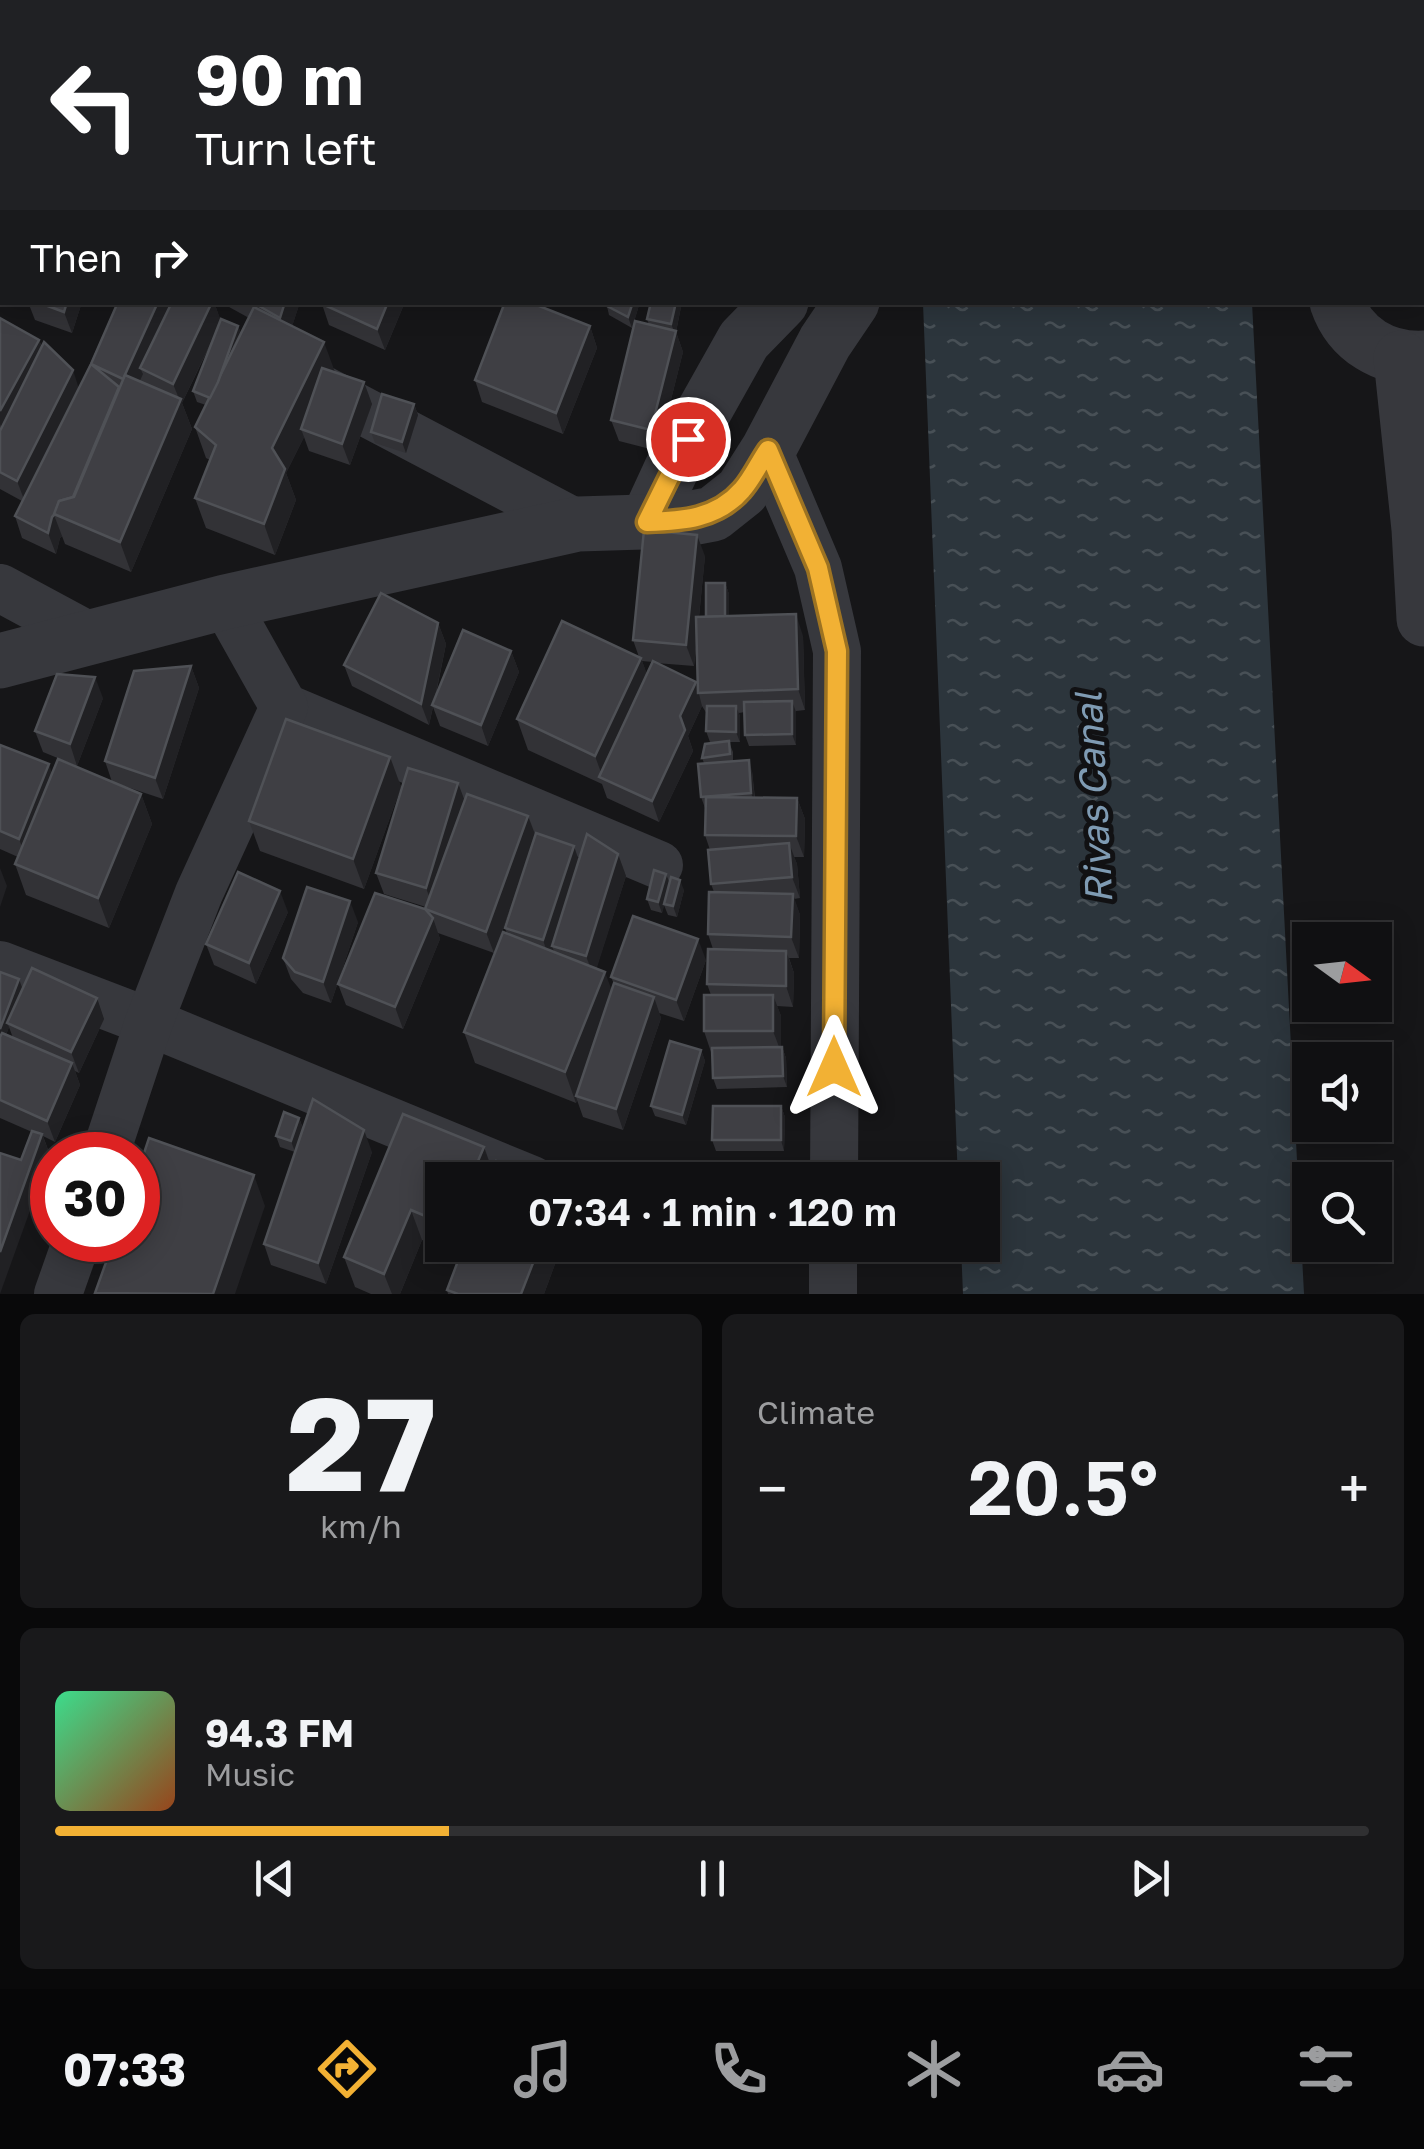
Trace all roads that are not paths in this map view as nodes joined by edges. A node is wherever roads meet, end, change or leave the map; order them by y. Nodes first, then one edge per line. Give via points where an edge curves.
1 (777, 305) edge
2 (850, 305) edge
3 (1338, 305) edge
4 (1412, 358) edge
5 (281, 367) edge
6 (768, 450) junction
7 (647, 522) junction
8 (578, 524) junction
9 (0, 588) edge
10 (224, 602) junction
11 (1424, 619) edge
12 (92, 637) junction
13 (0, 661) edge
14 (284, 707) junction
15 (659, 865) dead end
16 (0, 965) edge
17 (150, 1022) junction
18 (113, 1132) edge
19 (488, 1162) edge
20 (834, 1162) edge
21 (69, 1262) edge
22 (833, 1262) edge
23 (58, 1294) edge
24 (833, 1294) edge

1 - 7 street via 744,340
2 - 6 street
3 - 4 street via 1356,334 1377,350
4 - 11 street
5 - 8 street
6 - 7 street via 742,491 713,514
6 - 20 street via 818,568 837,651
7 - 8 street
8 - 10 street
9 - 12 street
10 - 12 street
10 - 14 street
12 - 13 street
14 - 15 street
14 - 17 street via 199,893
16 - 17 street
17 - 18 street
17 - 19 street
21 - 23 street
22 - 24 street

